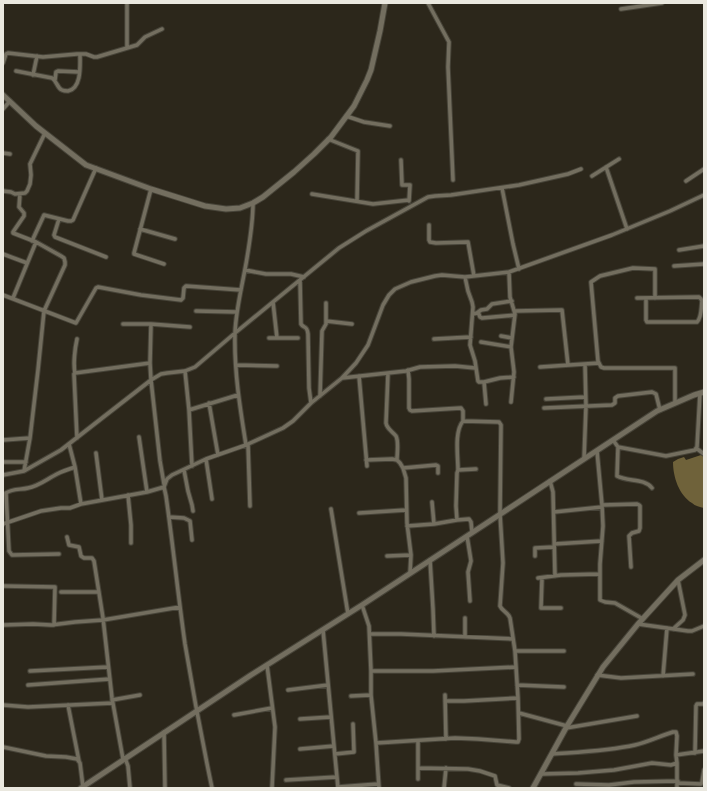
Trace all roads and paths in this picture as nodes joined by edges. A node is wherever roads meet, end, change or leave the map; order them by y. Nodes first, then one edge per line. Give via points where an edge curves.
1 (127, 3) edge
2 (385, 3) edge
3 (428, 3) edge
4 (662, 3) edge
5 (621, 9) dead end
6 (162, 30) dead end
7 (127, 48) junction
8 (80, 54) junction
9 (37, 56) junction
10 (3, 63) edge
11 (16, 71) dead end
12 (79, 72) junction
13 (33, 75) junction
14 (54, 80) junction
15 (3, 95) edge
16 (10, 101) junction
17 (3, 109) edge
18 (346, 116) junction
19 (390, 126) dead end
20 (45, 133) junction
21 (328, 138) junction
22 (3, 153) edge
23 (10, 154) dead end
24 (619, 159) dead end
25 (401, 160) dead end
26 (606, 167) junction
27 (96, 168) junction
28 (581, 169) dead end
29 (704, 169) edge
30 (592, 176) dead end
31 (453, 180) dead end
32 (686, 181) dead end
33 (502, 188) junction
34 (151, 189) junction
35 (3, 191) edge
36 (20, 194) junction
37 (312, 194) dead end
38 (704, 195) edge
39 (409, 200) junction
40 (357, 201) junction
41 (254, 203) junction
42 (411, 206) junction
43 (58, 219) junction
44 (429, 225) dead end
45 (140, 229) junction
46 (627, 229) junction
47 (175, 239) dead end
48 (34, 242) junction
49 (704, 246) edge
50 (679, 250) dead end
51 (3, 254) edge
52 (106, 257) dead end
53 (27, 263) junction
54 (164, 264) dead end
55 (704, 264) edge
56 (674, 266) dead end
57 (520, 269) junction
58 (245, 270) junction
59 (510, 272) junction
60 (304, 276) junction
61 (474, 276) junction
62 (465, 277) junction
63 (300, 280) junction
64 (241, 290) junction
65 (3, 295) edge
66 (13, 298) junction
67 (637, 298) dead end
68 (646, 298) junction
69 (655, 298) junction
70 (512, 301) junction
71 (273, 302) junction
72 (326, 303) dead end
73 (44, 311) junction
74 (196, 311) dead end
75 (237, 312) junction
76 (478, 312) junction
77 (515, 313) junction
78 (473, 314) junction
79 (702, 316) edge
80 (326, 321) junction
81 (123, 324) dead end
82 (152, 324) junction
83 (352, 324) dead end
84 (190, 327) dead end
85 (235, 333) junction
86 (501, 336) dead end
87 (471, 337) junction
88 (268, 338) dead end
89 (277, 338) junction
90 (298, 338) dead end
91 (512, 338) junction
92 (77, 339) dead end
93 (434, 339) dead end
94 (481, 342) dead end
95 (511, 347) junction
96 (150, 363) junction
97 (585, 364) junction
98 (599, 364) junction
99 (568, 365) junction
100 (236, 366) junction
101 (277, 366) dead end
102 (540, 367) dead end
103 (475, 368) junction
104 (408, 370) junction
105 (185, 371) junction
106 (75, 373) junction
107 (388, 373) junction
108 (359, 376) junction
109 (514, 377) junction
110 (342, 378) junction
111 (151, 380) junction
112 (484, 382) junction
113 (702, 392) edge
114 (238, 395) junction
115 (320, 396) junction
116 (585, 397) junction
117 (546, 399) dead end
118 (511, 402) dead end
119 (209, 403) junction
120 (311, 403) junction
121 (675, 403) junction
122 (486, 404) dead end
123 (586, 406) junction
124 (544, 408) dead end
125 (189, 410) junction
126 (660, 410) junction
127 (463, 421) junction
128 (139, 437) dead end
129 (30, 438) junction
130 (77, 438) junction
131 (3, 440) edge
132 (613, 440) junction
133 (69, 444) junction
134 (247, 445) junction
135 (618, 447) junction
136 (696, 448) junction
137 (597, 451) junction
138 (96, 453) dead end
139 (704, 454) edge
140 (218, 455) junction
141 (206, 459) junction
142 (584, 459) junction
143 (366, 460) junction
144 (397, 460) junction
145 (3, 462) edge
146 (26, 462) junction
147 (192, 466) junction
148 (366, 466) dead end
149 (75, 467) junction
150 (403, 468) junction
151 (476, 469) dead end
152 (184, 470) junction
153 (458, 470) junction
154 (24, 471) junction
155 (438, 473) dead end
156 (3, 475) edge
157 (550, 481) junction
158 (164, 485) junction
159 (652, 488) dead end
160 (147, 492) junction
161 (128, 495) junction
162 (212, 499) dead end
163 (102, 500) junction
164 (432, 502) dead end
165 (81, 504) junction
166 (250, 506) dead end
167 (602, 506) junction
168 (331, 509) dead end
169 (406, 510) junction
170 (193, 511) dead end
171 (554, 512) junction
172 (359, 513) dead end
173 (500, 514) junction
174 (169, 517) junction
175 (457, 520) junction
176 (8, 522) junction
177 (3, 524) edge
178 (434, 524) junction
179 (407, 526) junction
180 (472, 532) junction
181 (467, 536) junction
182 (68, 537) dead end
183 (192, 540) dead end
184 (602, 541) junction
185 (131, 543) dead end
186 (69, 545) junction
187 (554, 545) junction
188 (64, 546) dead end
189 (59, 554) dead end
190 (411, 555) junction
191 (387, 556) dead end
192 (535, 556) dead end
193 (430, 560) junction
194 (704, 560) edge
195 (631, 567) dead end
196 (410, 573) junction
197 (600, 574) junction
198 (555, 576) junction
199 (678, 580) junction
200 (3, 586) edge
201 (61, 592) dead end
202 (99, 592) junction
203 (470, 601) dead end
204 (362, 605) junction
205 (180, 607) junction
206 (561, 608) dead end
207 (348, 614) junction
208 (465, 618) dead end
209 (643, 619) junction
210 (103, 620) junction
211 (638, 624) junction
212 (3, 625) edge
213 (54, 625) junction
214 (704, 626) edge
215 (667, 628) junction
216 (673, 629) junction
217 (323, 630) junction
218 (370, 634) junction
219 (434, 636) junction
220 (465, 637) junction
221 (513, 640) junction
222 (515, 651) junction
223 (564, 651) dead end
224 (267, 666) junction
225 (108, 667) junction
226 (516, 667) junction
227 (30, 671) dead end
228 (371, 671) junction
229 (693, 674) dead end
230 (598, 676) junction
231 (663, 676) junction
232 (110, 679) junction
233 (28, 684) dead end
234 (328, 685) junction
235 (517, 685) junction
236 (564, 688) dead end
237 (288, 690) dead end
238 (140, 695) dead end
239 (371, 695) junction
240 (445, 695) dead end
241 (351, 696) dead end
242 (518, 698) junction
243 (445, 701) junction
244 (113, 702) junction
245 (704, 703) edge
246 (3, 705) edge
247 (68, 705) junction
248 (272, 708) junction
249 (196, 711) junction
250 (518, 713) junction
251 (234, 715) dead end
252 (637, 716) dead end
253 (331, 717) junction
254 (300, 719) dead end
255 (353, 724) dead end
256 (566, 727) junction
257 (164, 732) junction
258 (446, 739) junction
259 (418, 741) junction
260 (376, 743) junction
261 (334, 746) junction
262 (3, 748) edge
263 (300, 749) dead end
264 (704, 751) edge
265 (695, 753) junction
266 (335, 754) junction
267 (552, 754) junction
268 (676, 755) junction
269 (124, 759) junction
270 (79, 761) junction
271 (677, 763) junction
272 (418, 768) junction
273 (446, 768) junction
274 (704, 770) edge
275 (541, 774) junction
276 (337, 777) junction
277 (418, 779) dead end
278 (286, 780) dead end
279 (678, 782) junction
280 (576, 784) dead end
281 (378, 786) edge
282 (609, 786) edge
283 (83, 787) edge
284 (338, 787) edge
285 (130, 788) edge
286 (165, 788) edge
287 (212, 788) edge
288 (272, 788) edge
289 (444, 788) edge
290 (509, 788) edge
291 (533, 788) edge
292 (677, 788) edge

1 - 7 street
2 - 18 street via 371,70 354,106
3 - 31 street via 449,42
4 - 5 street
6 - 7 street
7 - 8 street via 94,57
8 - 9 street
8 - 12 street
9 - 10 street via 7,53
9 - 13 street
11 - 13 street
12 - 14 street via 57,71
12 - 14 street via 77,85 66,91 61,90
13 - 14 street
15 - 16 street
16 - 17 street
16 - 20 street
18 - 19 street
18 - 21 street
20 - 27 street via 86,165
20 - 36 street via 30,164 29,188
21 - 40 street via 358,151
21 - 41 street via 294,172
22 - 23 street
24 - 26 street
25 - 39 street via 402,185 410,185
26 - 30 street
26 - 46 street
27 - 34 street
27 - 43 street via 73,220
28 - 33 street
29 - 32 street
33 - 42 street via 428,197
33 - 57 street
34 - 41 street via 215,208 240,208
34 - 45 street
35 - 36 street
36 - 48 street via 19,207 24,216 13,233
37 - 40 street
38 - 46 street
39 - 40 street via 373,204
39 - 42 street
41 - 58 street
42 - 60 street via 339,248
43 - 48 street via 44,215
43 - 52 street via 55,237
44 - 61 street via 430,242 468,242
45 - 47 street
45 - 54 street via 134,254
46 - 57 street
48 - 53 street
48 - 73 street via 61,256 65,262
49 - 50 street
51 - 53 street
53 - 66 street
55 - 56 street
57 - 59 street
58 - 60 street
58 - 64 street
59 - 61 street
59 - 70 street
60 - 63 street
61 - 62 street
62 - 78 street
62 - 110 street via 435,276 395,289 383,305 368,345
63 - 71 street
63 - 120 street via 301,324 306,327 308,334
64 - 73 street via 186,286 181,300 98,287 76,323
64 - 75 street
65 - 66 street
66 - 73 street
67 - 68 street
68 - 69 street
68 - 79 street via 647,322 697,322
69 - 79 street via 700,298
69 - 98 street via 655,269 633,268 600,276 591,282
70 - 76 street via 492,304
70 - 77 street
71 - 85 street
71 - 89 street
72 - 80 street
73 - 129 street
74 - 75 street
75 - 85 street
76 - 77 street via 482,318
76 - 78 street
77 - 91 street
77 - 99 street via 562,310
78 - 87 street
80 - 83 street
80 - 115 street via 322,331
81 - 82 street
82 - 84 street
82 - 96 street
85 - 100 street
85 - 105 street via 195,367
86 - 91 street
87 - 93 street
87 - 103 street via 470,345
88 - 89 street
89 - 90 street
91 - 95 street
92 - 106 street
94 - 95 street
95 - 109 street
96 - 106 street
96 - 111 street
97 - 98 street
97 - 99 street
97 - 116 street
98 - 121 street via 604,368 675,368
99 - 102 street
100 - 101 street
100 - 114 street
103 - 104 street via 435,366
103 - 112 street via 478,382
104 - 107 street
104 - 127 street via 410,410 461,408
105 - 111 street via 160,374
105 - 125 street
106 - 130 street
107 - 108 street
107 - 144 street via 386,423 397,440
108 - 110 street
108 - 143 street
109 - 112 street
109 - 118 street
110 - 115 street
111 - 130 street
111 - 158 street
112 - 122 street
113 - 121 street
113 - 136 street
114 - 119 street
114 - 134 street
115 - 120 street
116 - 117 street
116 - 123 street
119 - 125 street
119 - 140 street
120 - 134 street via 283,428
121 - 126 street
123 - 124 street
123 - 126 street via 612,405 618,396 652,392 656,394
123 - 142 street
125 - 147 street
126 - 132 street
127 - 153 street via 457,441
127 - 173 street via 498,422 501,425
128 - 160 street
129 - 131 street
129 - 146 street
130 - 133 street
132 - 135 street
132 - 137 street
133 - 149 street
133 - 154 street
134 - 140 street
134 - 166 street
135 - 136 street via 666,456
135 - 159 street via 617,476 645,483
136 - 139 street
137 - 142 street
137 - 167 street
138 - 163 street
140 - 141 street
141 - 147 street
141 - 162 street
142 - 157 street
143 - 144 street
143 - 148 street
144 - 150 street
145 - 146 street
146 - 154 street
147 - 152 street
149 - 165 street
149 - 176 street via 34,487 8,491
150 - 155 street via 436,465
150 - 169 street via 406,478
151 - 153 street
152 - 158 street via 172,475
152 - 170 street
153 - 175 street
154 - 156 street
157 - 171 street
157 - 173 street
158 - 160 street
158 - 174 street
160 - 161 street
161 - 163 street
161 - 185 street
163 - 165 street
164 - 178 street
165 - 176 street via 70,508 41,511
167 - 171 street
167 - 184 street
167 - 195 street via 640,506 639,531 629,536
168 - 207 street
169 - 172 street
169 - 179 street
171 - 187 street
173 - 180 street
173 - 221 street via 503,563 500,606 509,615
174 - 183 street via 190,521
174 - 205 street
175 - 178 street
175 - 180 street via 469,519
176 - 177 street
176 - 189 street via 12,556
178 - 179 street
179 - 190 street
180 - 181 street
181 - 193 street
181 - 203 street
182 - 186 street
184 - 187 street
184 - 197 street
186 - 188 street
186 - 202 street via 79,547 84,558 94,560
187 - 192 street via 535,548
187 - 198 street
190 - 191 street
190 - 196 street
193 - 196 street
193 - 219 street
194 - 199 street
196 - 204 street
197 - 198 street
197 - 209 street via 600,600 615,604
198 - 206 street via 540,578 541,608
199 - 209 street
199 - 216 street via 685,615
200 - 213 street via 55,587
201 - 202 street
202 - 210 street
204 - 207 street
204 - 218 street
205 - 210 street
205 - 249 street
207 - 217 street
208 - 220 street
209 - 211 street
210 - 213 street
210 - 225 street
211 - 215 street
211 - 230 street
212 - 213 street
214 - 216 street via 692,631
215 - 216 street
215 - 231 street
217 - 224 street
217 - 234 street
218 - 219 street
218 - 228 street
219 - 220 street
220 - 221 street
221 - 222 street
222 - 223 street
222 - 226 street
224 - 248 street
224 - 249 street
225 - 227 street
225 - 232 street
226 - 228 street
226 - 235 street
228 - 239 street
229 - 231 street
230 - 231 street
230 - 256 street
232 - 233 street
232 - 244 street
234 - 237 street
234 - 253 street
235 - 236 street
235 - 242 street
238 - 244 street
239 - 241 street
239 - 260 street
240 - 243 street
242 - 243 street
242 - 250 street
243 - 258 street
244 - 247 street
244 - 269 street
245 - 265 street via 696,706
246 - 247 street
247 - 270 street
248 - 251 street
248 - 288 street via 275,727
249 - 257 street
249 - 287 street
250 - 256 street
250 - 258 street via 518,742
252 - 256 street
253 - 254 street
253 - 261 street
255 - 266 street via 354,752
256 - 267 street
257 - 269 street
257 - 286 street
258 - 259 street
259 - 260 street
259 - 272 street
260 - 281 street
261 - 263 street
261 - 266 street
262 - 270 street
264 - 265 street
265 - 268 street
266 - 276 street
267 - 268 street via 628,746 675,732
267 - 275 street
268 - 271 street
269 - 283 street
269 - 285 street via 128,766
270 - 283 street
271 - 275 street via 652,763 607,771
271 - 279 street
272 - 273 street
272 - 277 street
273 - 289 street
273 - 290 street via 468,769 493,775 497,785
274 - 279 street via 701,784
275 - 291 street
276 - 278 street
276 - 284 street
279 - 282 street via 634,782
279 - 292 street
280 - 282 street
281 - 284 street

